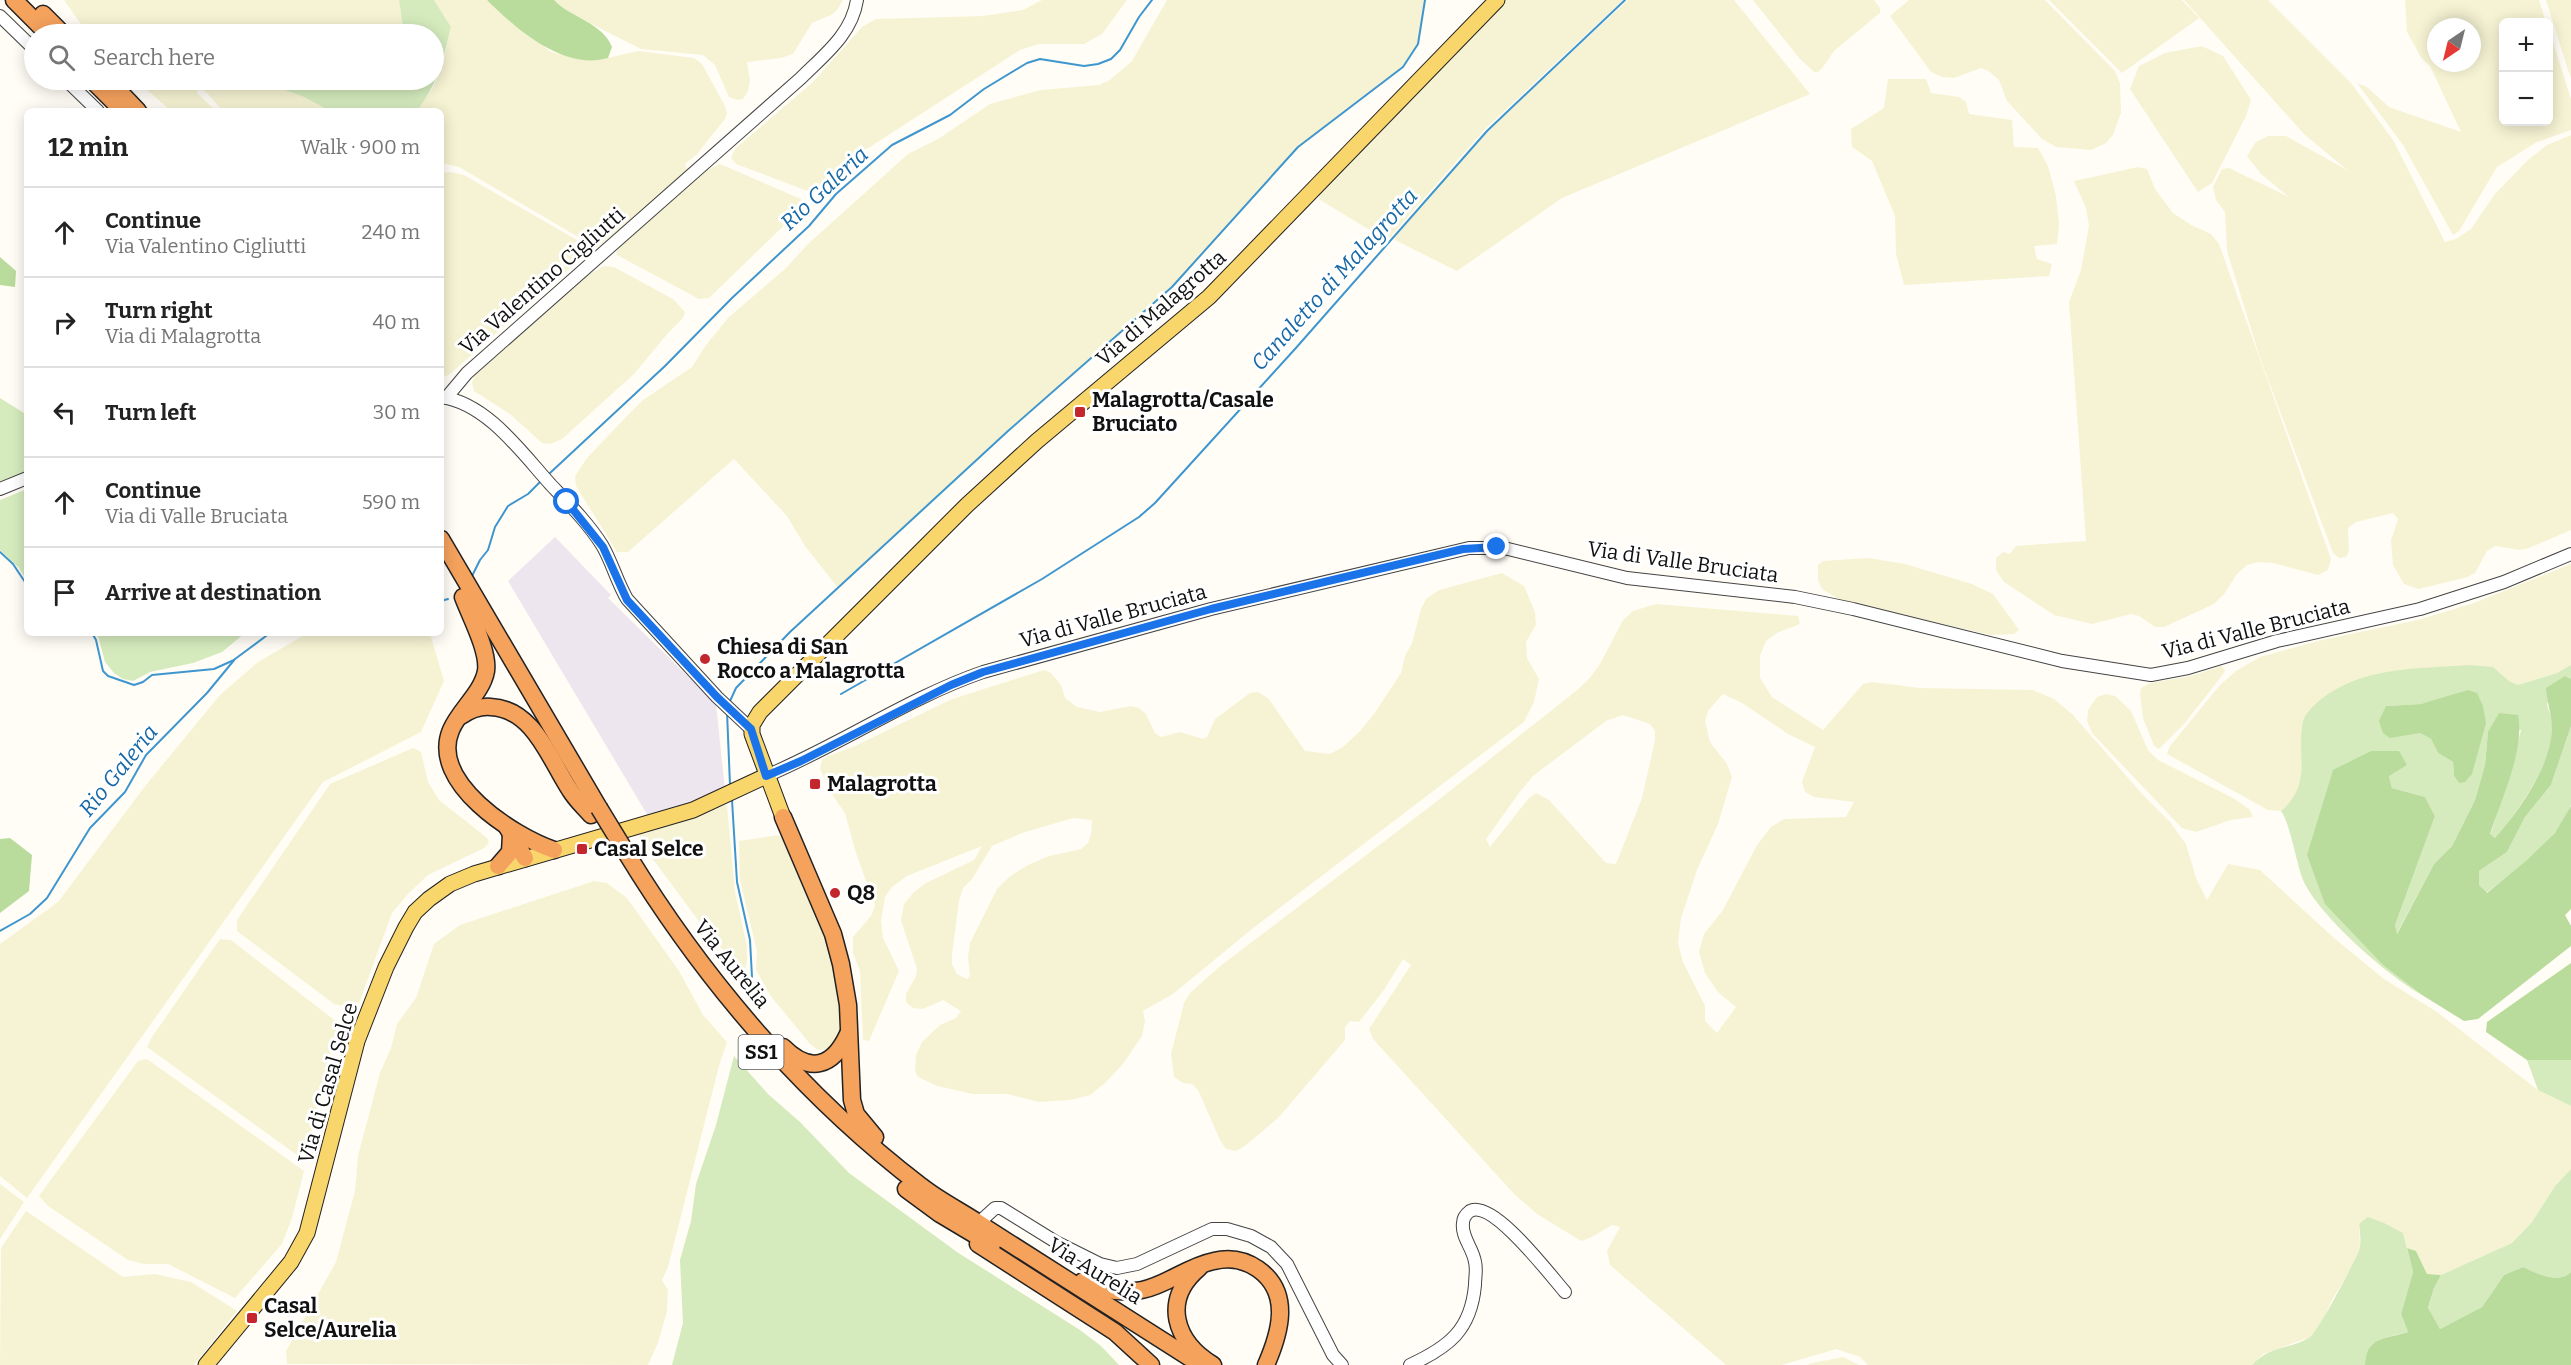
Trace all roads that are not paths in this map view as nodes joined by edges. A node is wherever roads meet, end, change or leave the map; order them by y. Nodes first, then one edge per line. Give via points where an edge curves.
1 (14, 0) edge
2 (30, 0) edge
3 (41, 0) edge
4 (857, 0) edge
5 (1497, 0) edge
6 (0, 16) edge
7 (38, 24) edge
8 (55, 24) edge
9 (59, 24) edge
10 (24, 39) edge
11 (76, 90) edge
12 (102, 90) edge
13 (118, 90) edge
14 (95, 108) edge
15 (120, 108) edge
16 (135, 108) edge
17 (444, 397) edge
18 (24, 479) edge
19 (0, 489) edge
20 (444, 551) edge
21 (444, 553) edge
22 (2571, 554) edge
23 (463, 597) junction
24 (457, 720) junction
25 (751, 729) junction
26 (766, 776) junction
27 (595, 811) junction
28 (783, 817) joint
29 (512, 831) junction
30 (554, 850) junction
31 (622, 856) junction
32 (525, 858) junction
33 (498, 866) junction
34 (715, 981) junction
35 (850, 1031) junction
36 (906, 1174) junction
37 (924, 1188) junction
38 (940, 1214) junction
39 (984, 1218) junction
40 (1209, 1262) junction
41 (1564, 1292) dead end
42 (1267, 1363) edge
43 (206, 1365) edge
44 (1151, 1365) edge
45 (1181, 1365) edge
46 (1201, 1365) edge
47 (1214, 1365) edge
48 (1342, 1365) edge
49 (1410, 1365) edge

1 - 7 highway
2 - 8 highway
3 - 9 highway
4 - 17 street, Via Valentino Cigliutti via 843,35 801,78
5 - 25 main road, Via di Malagrotta via 1209,297 967,505 760,712
6 - 10 street
11 - 14 street
12 - 15 highway
13 - 16 highway
17 - 25 street, Via Valentino Cigliutti via 484,416 530,461 603,547 627,600
18 - 19 street
20 - 27 highway, Via Aurelia / SS1 via 480,606
21 - 23 highway, Via Aurelia / SS1
22 - 26 street, Via di Valle Bruciata via 2504,582 2420,609 2151,675 2062,660 1795,597 1627,578 1504,548 1470,548 1211,609 983,672
23 - 24 highway via 482,646 486,669
23 - 27 highway, Via Aurelia / SS1
24 - 27 highway via 472,709 486,707 503,709 523,719 571,792
24 - 29 highway via 448,744 452,771 464,788
25 - 26 main road
26 - 28 main road
26 - 30 main road, Via di Casal Selce via 693,810
27 - 31 highway, Via Aurelia / SS1
28 - 35 highway via 833,934
29 - 30 highway
29 - 32 highway via 526,846
29 - 33 highway via 510,852
30 - 32 main road, Via di Casal Selce
31 - 34 highway, Via Aurelia / SS1
31 - 38 highway, Via Aurelia / SS1 via 684,959 757,1048 854,1146
32 - 33 main road, Via di Casal Selce
33 - 43 main road, Via di Casal Selce via 450,884 422,906 406,927 357,1041 307,1233 291,1262
34 - 35 highway via 804,1062 832,1059
34 - 36 highway, Via Aurelia / SS1 via 812,1091
35 - 36 highway via 850,1086 856,1114 897,1158
36 - 37 highway, Via Aurelia / SS1
37 - 39 highway via 940,1189
37 - 46 highway, Via Aurelia / SS1
38 - 44 highway via 965,1235 1115,1332
38 - 45 highway, Via Aurelia / SS1
39 - 40 highway via 1072,1275 1110,1290 1147,1289
39 - 48 street via 1000,1207 1060,1244 1119,1269 1212,1229 1251,1236 1271,1247 1287,1264 1333,1355
40 - 42 highway via 1246,1262 1262,1271 1276,1287 1280,1323
40 - 47 highway via 1186,1283 1176,1312 1188,1343
41 - 49 street via 1498,1219 1482,1210 1470,1211 1463,1226 1476,1264 1469,1313 1450,1342

